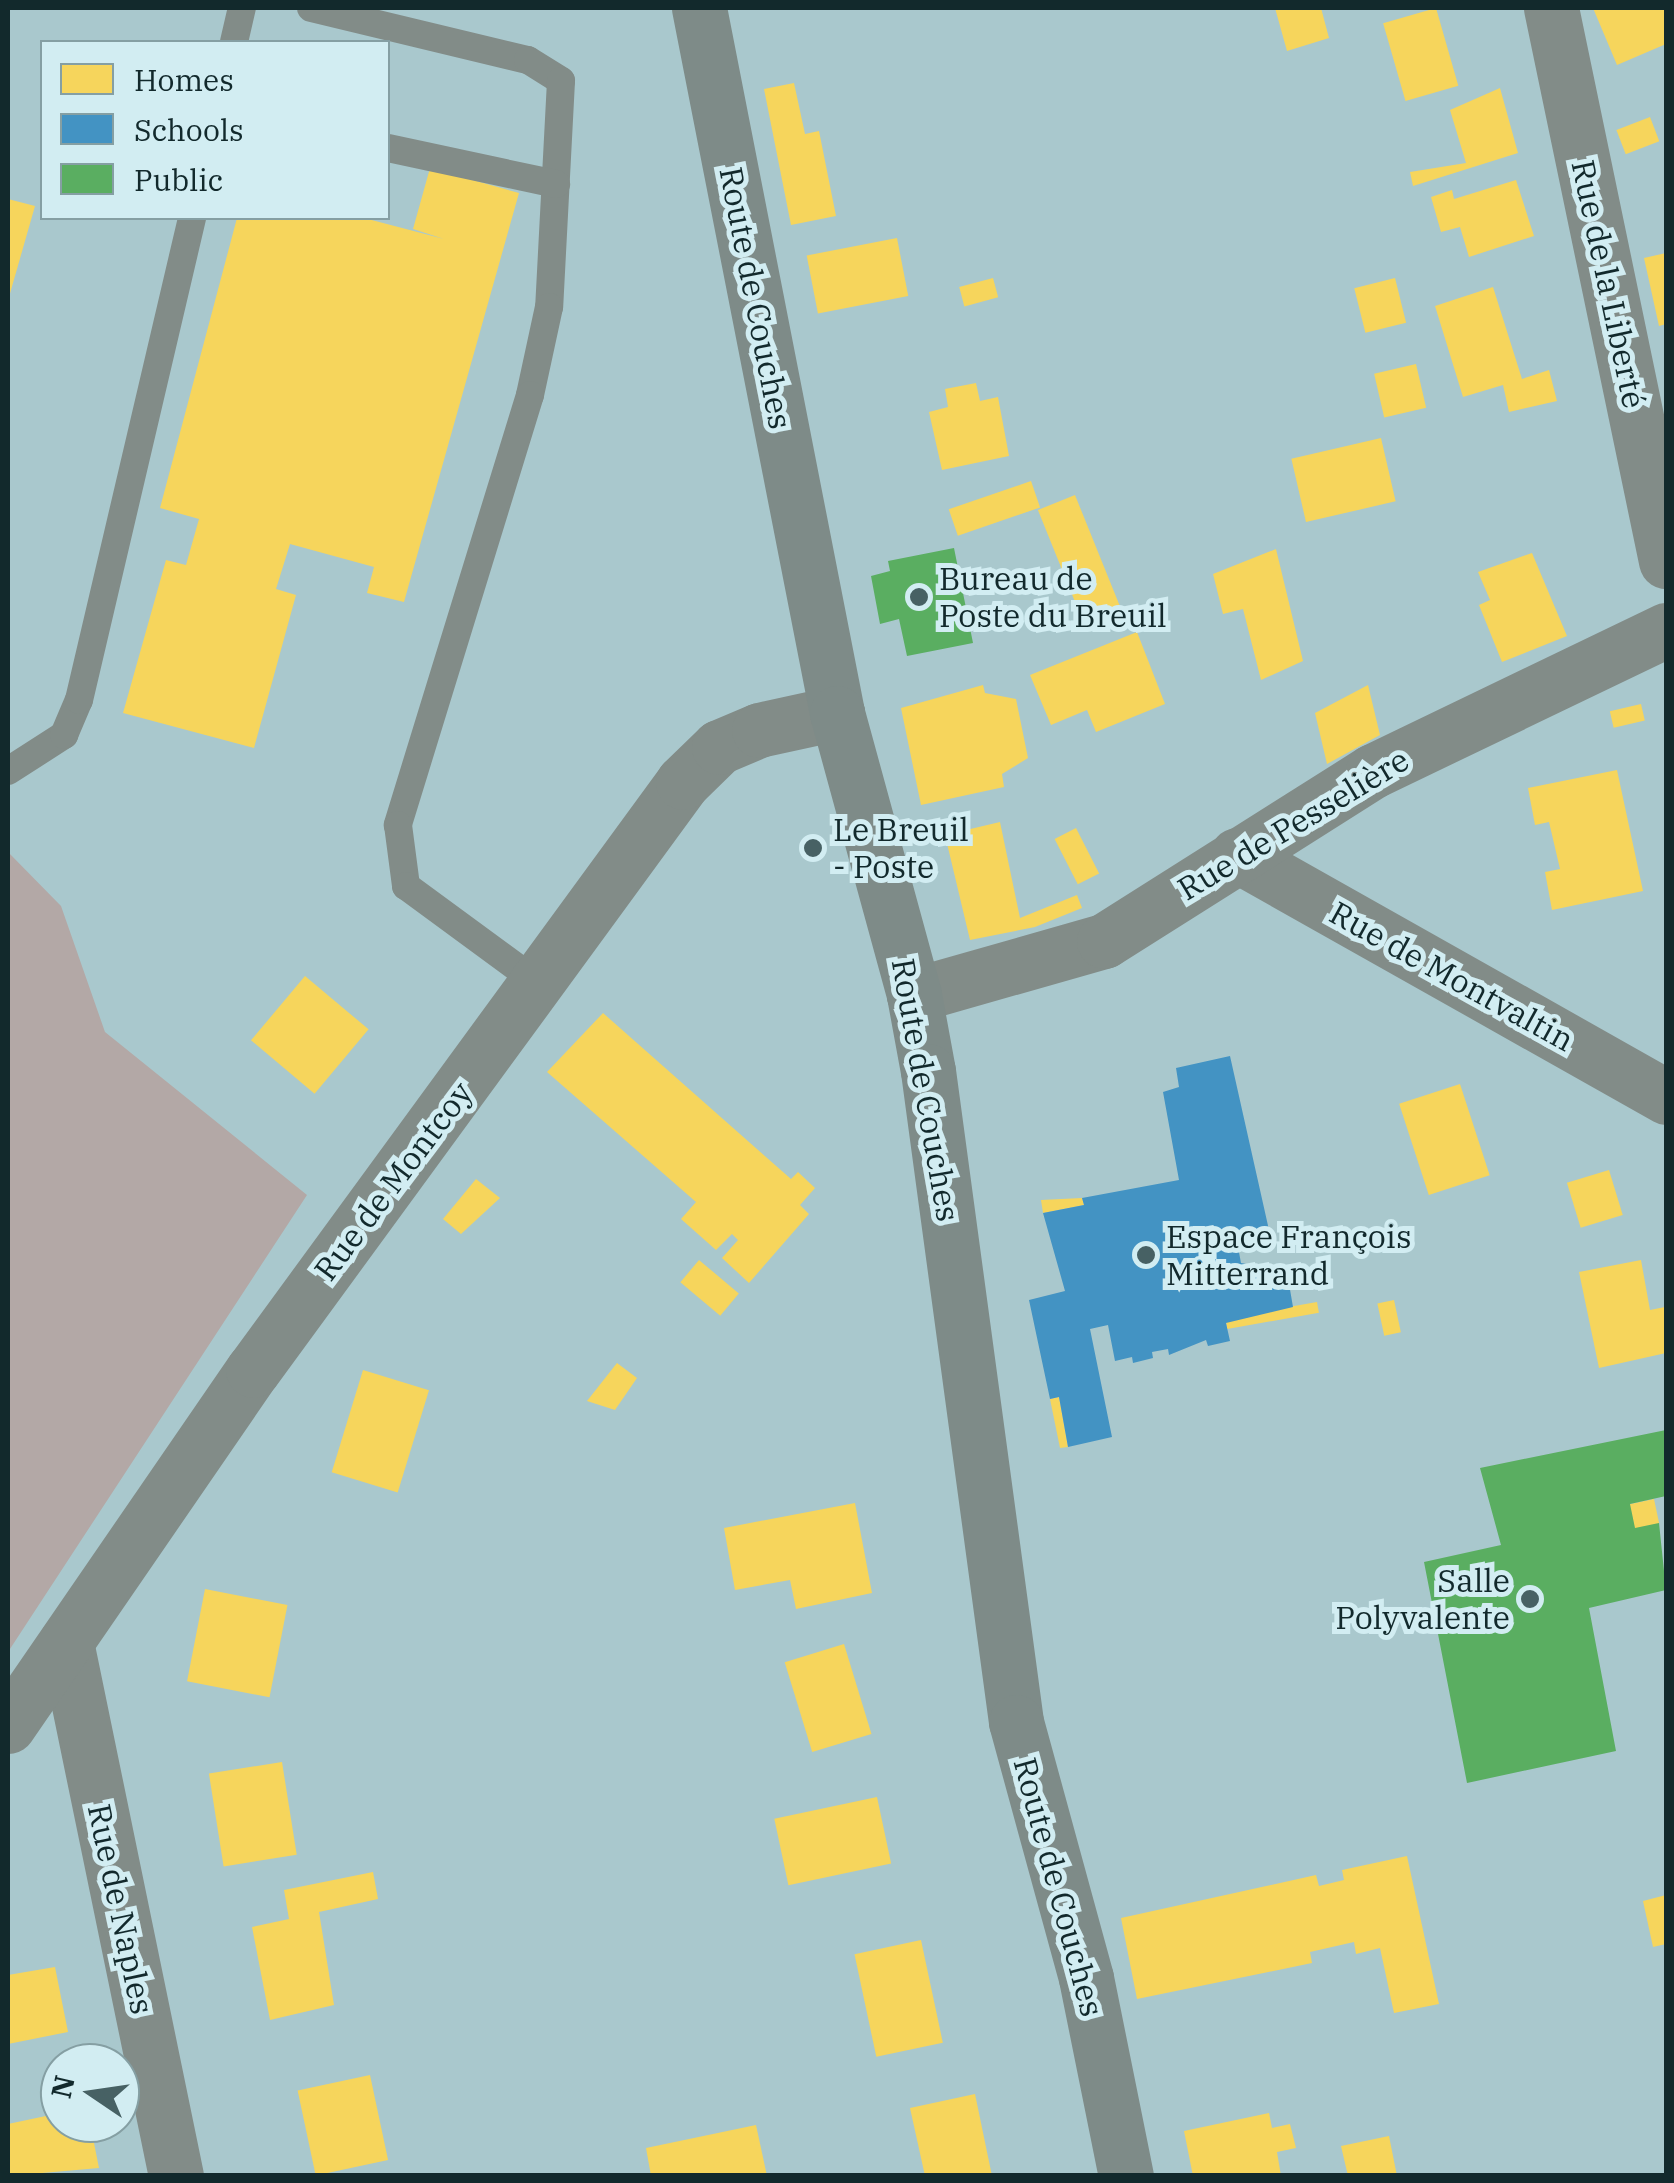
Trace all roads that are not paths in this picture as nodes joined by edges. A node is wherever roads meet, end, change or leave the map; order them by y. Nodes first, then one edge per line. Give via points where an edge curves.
1 (242, 8) edge
2 (311, 8) edge
3 (700, 8) edge
4 (1550, 8) edge
5 (234, 40) edge
6 (390, 148) edge
7 (556, 184) junction
8 (192, 220) edge
9 (1666, 561) edge
10 (1666, 630) edge
11 (837, 713) junction
12 (8, 771) edge
13 (1237, 855) junction
14 (538, 983) junction
15 (914, 995) junction
16 (1666, 1097) edge
17 (66, 1642) junction
18 (8, 1726) edge
19 (176, 2176) edge
20 (1126, 2176) edge

1 - 5 lane
2 - 7 lane via 528,60 562,81
3 - 11 main road, Route de Couches
4 - 9 street, Rue de la Liberté
6 - 7 lane
7 - 14 lane via 549,307 530,395 398,825 406,886
8 - 12 lane via 79,700 64,735
10 - 13 street, Rue de Pesselière via 1373,771
11 - 14 street, Rue de Montcoy via 759,730 719,747 647,826
11 - 15 main road, Route de Couches
13 - 15 street, Rue de Pesselière via 1104,941
13 - 16 street, Rue de Montvaltin
14 - 17 street, Rue de Montcoy via 252,1370
15 - 20 main road, Route de Couches via 1016,1722 1086,1978
17 - 18 street, Rue de Montcoy
17 - 19 street, Rue de Naples

